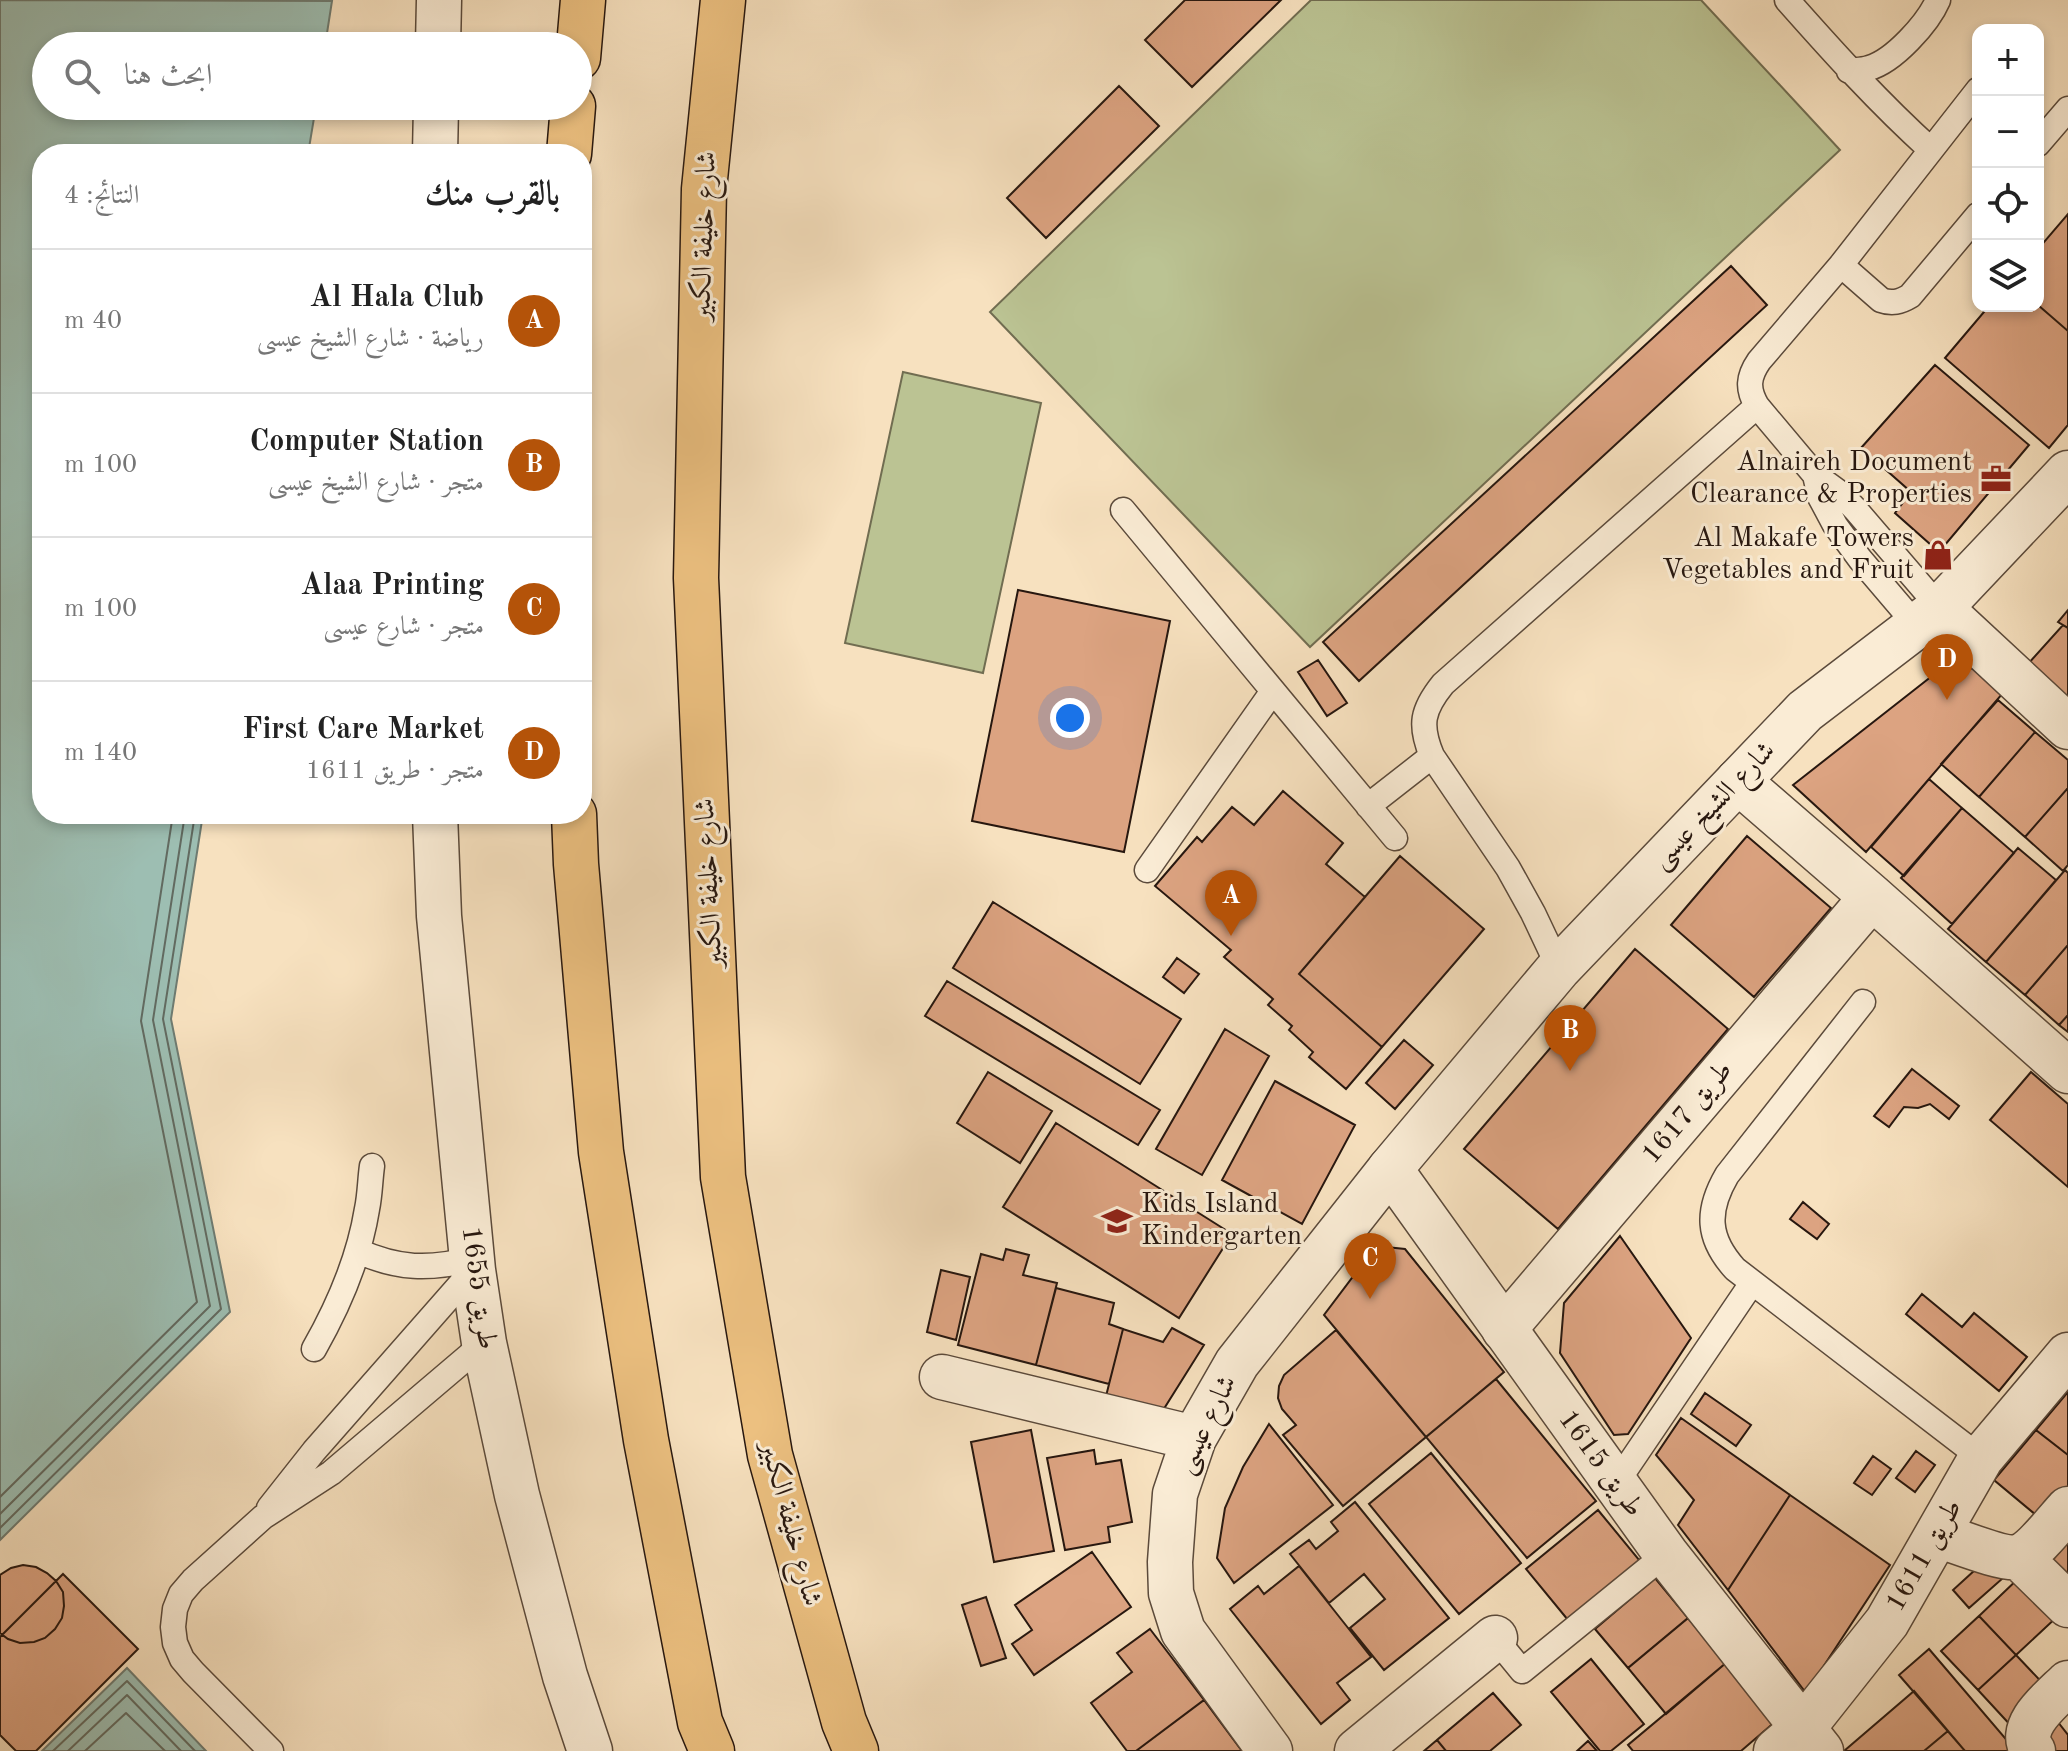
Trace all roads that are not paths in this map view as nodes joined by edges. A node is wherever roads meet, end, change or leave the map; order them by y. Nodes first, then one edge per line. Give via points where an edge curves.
1 (439, 0) edge
2 (583, 0) edge
3 (723, 0) edge
4 (1787, 0) edge
5 (1938, 0) edge
6 (438, 32) edge
7 (580, 32) edge
8 (1849, 71) junction
9 (1973, 96) edge
10 (2068, 109) edge
11 (436, 120) edge
12 (572, 120) edge
13 (2044, 137) edge
14 (435, 144) edge
15 (570, 144) edge
16 (1931, 150) junction
17 (1972, 222) edge
18 (1841, 265) junction
19 (1757, 406) junction
20 (2068, 473) edge
21 (1123, 510) dead end
22 (1929, 617) junction
23 (1273, 691) junction
24 (2068, 727) edge
25 (1432, 756) junction
26 (1738, 781) junction
27 (1368, 806) junction
28 (435, 824) edge
29 (574, 824) edge
30 (1395, 838) dead end
31 (1147, 870) dead end
32 (1872, 897) junction
33 (1559, 968) junction
34 (1863, 1002) dead end
35 (2068, 1071) edge
36 (372, 1166) dead end
37 (1390, 1169) junction
38 (358, 1251) junction
39 (473, 1265) junction
40 (1752, 1283) junction
41 (1504, 1329) junction
42 (484, 1343) junction
43 (314, 1349) dead end
44 (2068, 1355) edge
45 (942, 1377) dead end
46 (1194, 1438) junction
47 (1981, 1458) junction
48 (1615, 1485) junction
49 (2068, 1509) edge
50 (263, 1517) junction
51 (1937, 1535) junction
52 (1666, 1554) junction
53 (2019, 1557) junction
54 (2068, 1605) edge
55 (1495, 1638) joint
56 (2068, 1683) edge
57 (1800, 1743) edge
58 (271, 1751) edge
59 (590, 1751) edge
60 (712, 1751) edge
61 (856, 1751) edge
62 (1270, 1751) edge
63 (1357, 1751) edge
64 (2033, 1751) edge

1 - 6 street
2 - 7 main road
3 - 61 main road, شارع خليفة الكبير via 704,189 696,578 723,1177 770,1455
4 - 8 lane
5 - 8 lane via 1908,41 1887,59
8 - 16 lane
9 - 16 lane
10 - 13 lane
11 - 14 street
12 - 15 main road
16 - 18 lane
17 - 18 lane via 1910,296 1896,303 1881,300
18 - 19 lane via 1752,371 1749,383
19 - 22 lane via 1815,475 1855,509
19 - 25 lane via 1443,684 1430,699 1424,718
20 - 22 street, شارع الشيخ عيسى
21 - 23 lane
22 - 24 street
22 - 26 street, شارع الشيخ عيسى via 1805,711
23 - 27 lane
23 - 31 lane
25 - 27 lane
25 - 33 lane via 1508,868
26 - 32 street
26 - 33 street, شارع الشيخ عيسى
27 - 30 lane
28 - 39 street, طريق 1655 via 439,916
29 - 60 main road via 601,1152 646,1440 700,1722
32 - 35 street
32 - 41 street, طريق 1617
33 - 37 street, شارع الشيخ عيسى
34 - 40 lane via 1718,1191 1712,1208 1716,1243
36 - 38 lane
37 - 41 street, طريق 1615
37 - 46 street, شارع عيسى via 1237,1363
38 - 39 lane via 402,1266
38 - 43 lane
39 - 42 street, طريق 1655
39 - 50 lane
40 - 47 lane
40 - 48 lane
41 - 48 street, طريق 1615
42 - 50 lane via 331,1473
42 - 59 street, طريق 1655 via 517,1495
44 - 47 street, طريق 1611
45 - 46 street
46 - 62 street, شارع عيسى via 1175,1494 1171,1593 1183,1631
47 - 51 street, طريق 1611
48 - 52 street, طريق 1615
49 - 53 street
50 - 58 lane via 181,1594 173,1627 182,1659
51 - 53 street
51 - 57 street, طريق 1611 via 1887,1622
52 - 55 lane via 1522,1671
52 - 57 street, طريق 1615
53 - 54 street
55 - 63 street
56 - 64 street via 2030,1726

